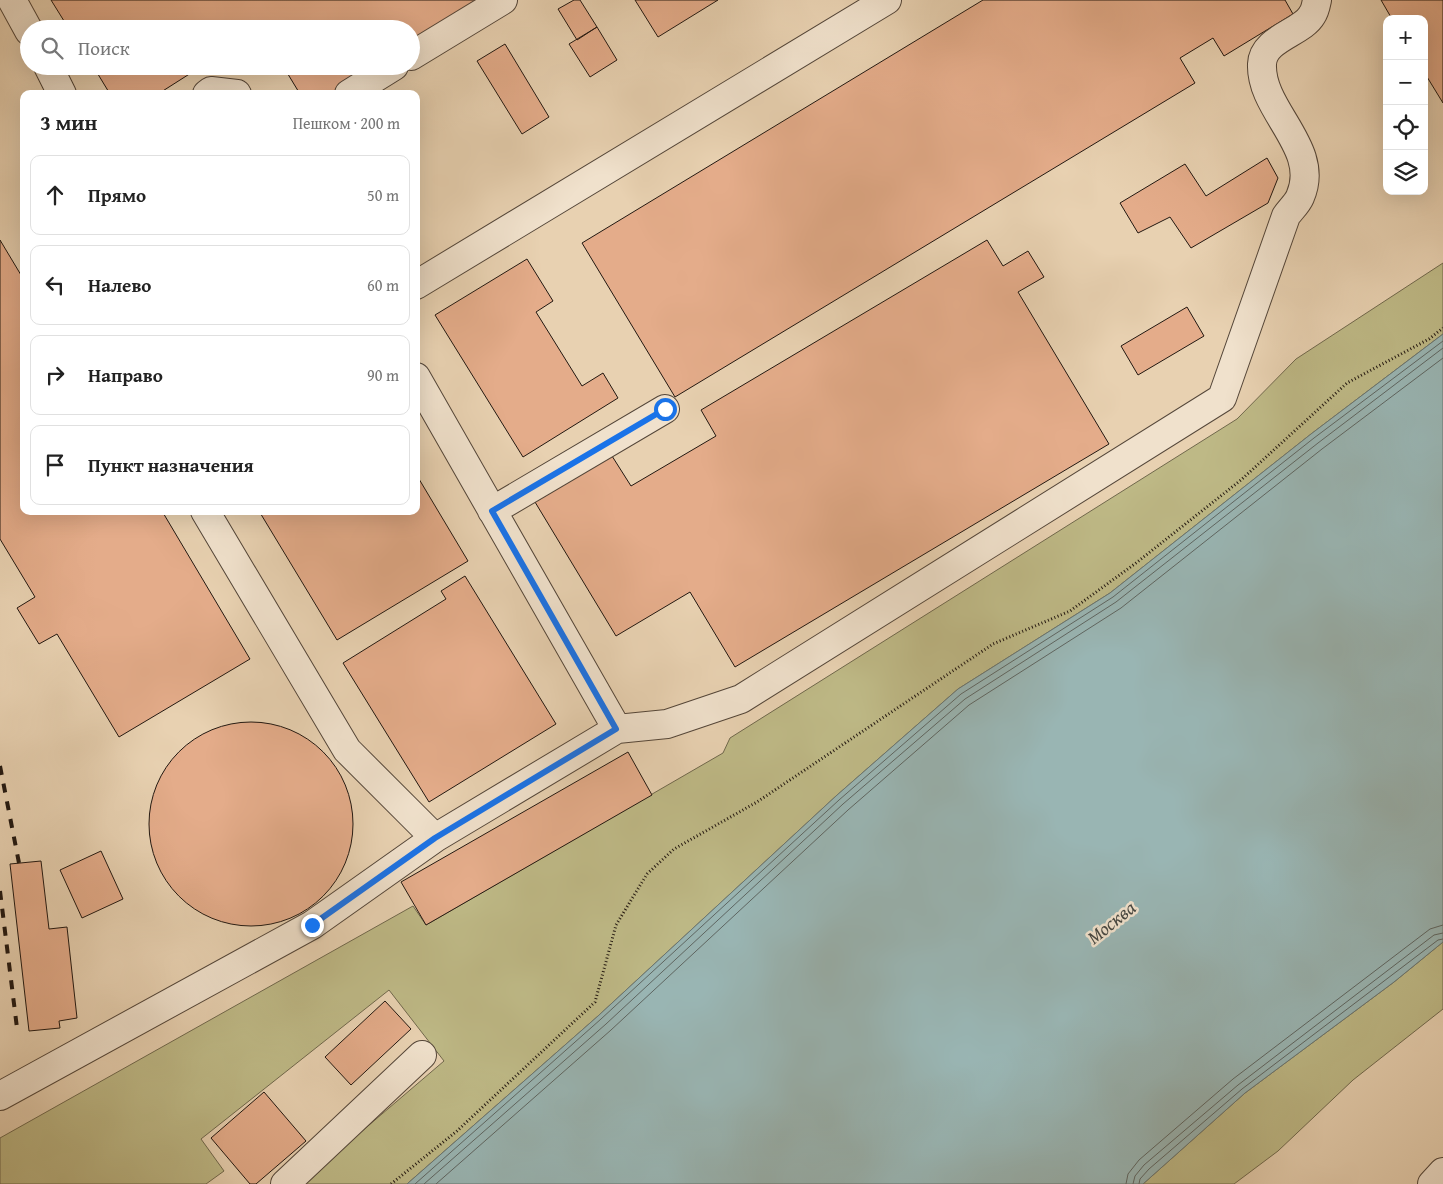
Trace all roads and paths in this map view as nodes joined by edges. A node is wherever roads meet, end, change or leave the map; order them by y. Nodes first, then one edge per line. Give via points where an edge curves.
1 (12, 0) edge
2 (503, 0) edge
3 (887, 0) edge
4 (1317, 0) edge
5 (23, 20) edge
6 (420, 51) edge
7 (53, 75) edge
8 (380, 75) edge
9 (60, 90) edge
10 (355, 90) edge
11 (420, 282) edge
12 (1443, 328) edge
13 (420, 384) edge
14 (665, 409) dead end
15 (492, 511) junction
16 (207, 515) edge
17 (616, 729) junction
18 (435, 838) junction
19 (422, 1056) dead end
20 (0, 1096) edge
21 (1443, 1172) edge
22 (285, 1184) edge
23 (391, 1184) edge
24 (1432, 1184) edge

1 - 5 lane
2 - 6 lane
3 - 11 lane
4 - 17 lane via 1312,16 1268,47 1262,63 1265,86 1300,151 1304,174 1300,197 1286,216 1222,398 741,700 667,724
7 - 9 lane
8 - 10 lane
12 - 23 path via 1429,339 1347,383 1241,480 1070,611 993,644 757,802 674,849 648,874 616,925 596,1002 457,1131
13 - 15 lane
14 - 15 lane
15 - 17 lane
16 - 18 lane via 347,750
17 - 18 lane
18 - 20 lane via 312,925
19 - 22 lane
21 - 24 lane

